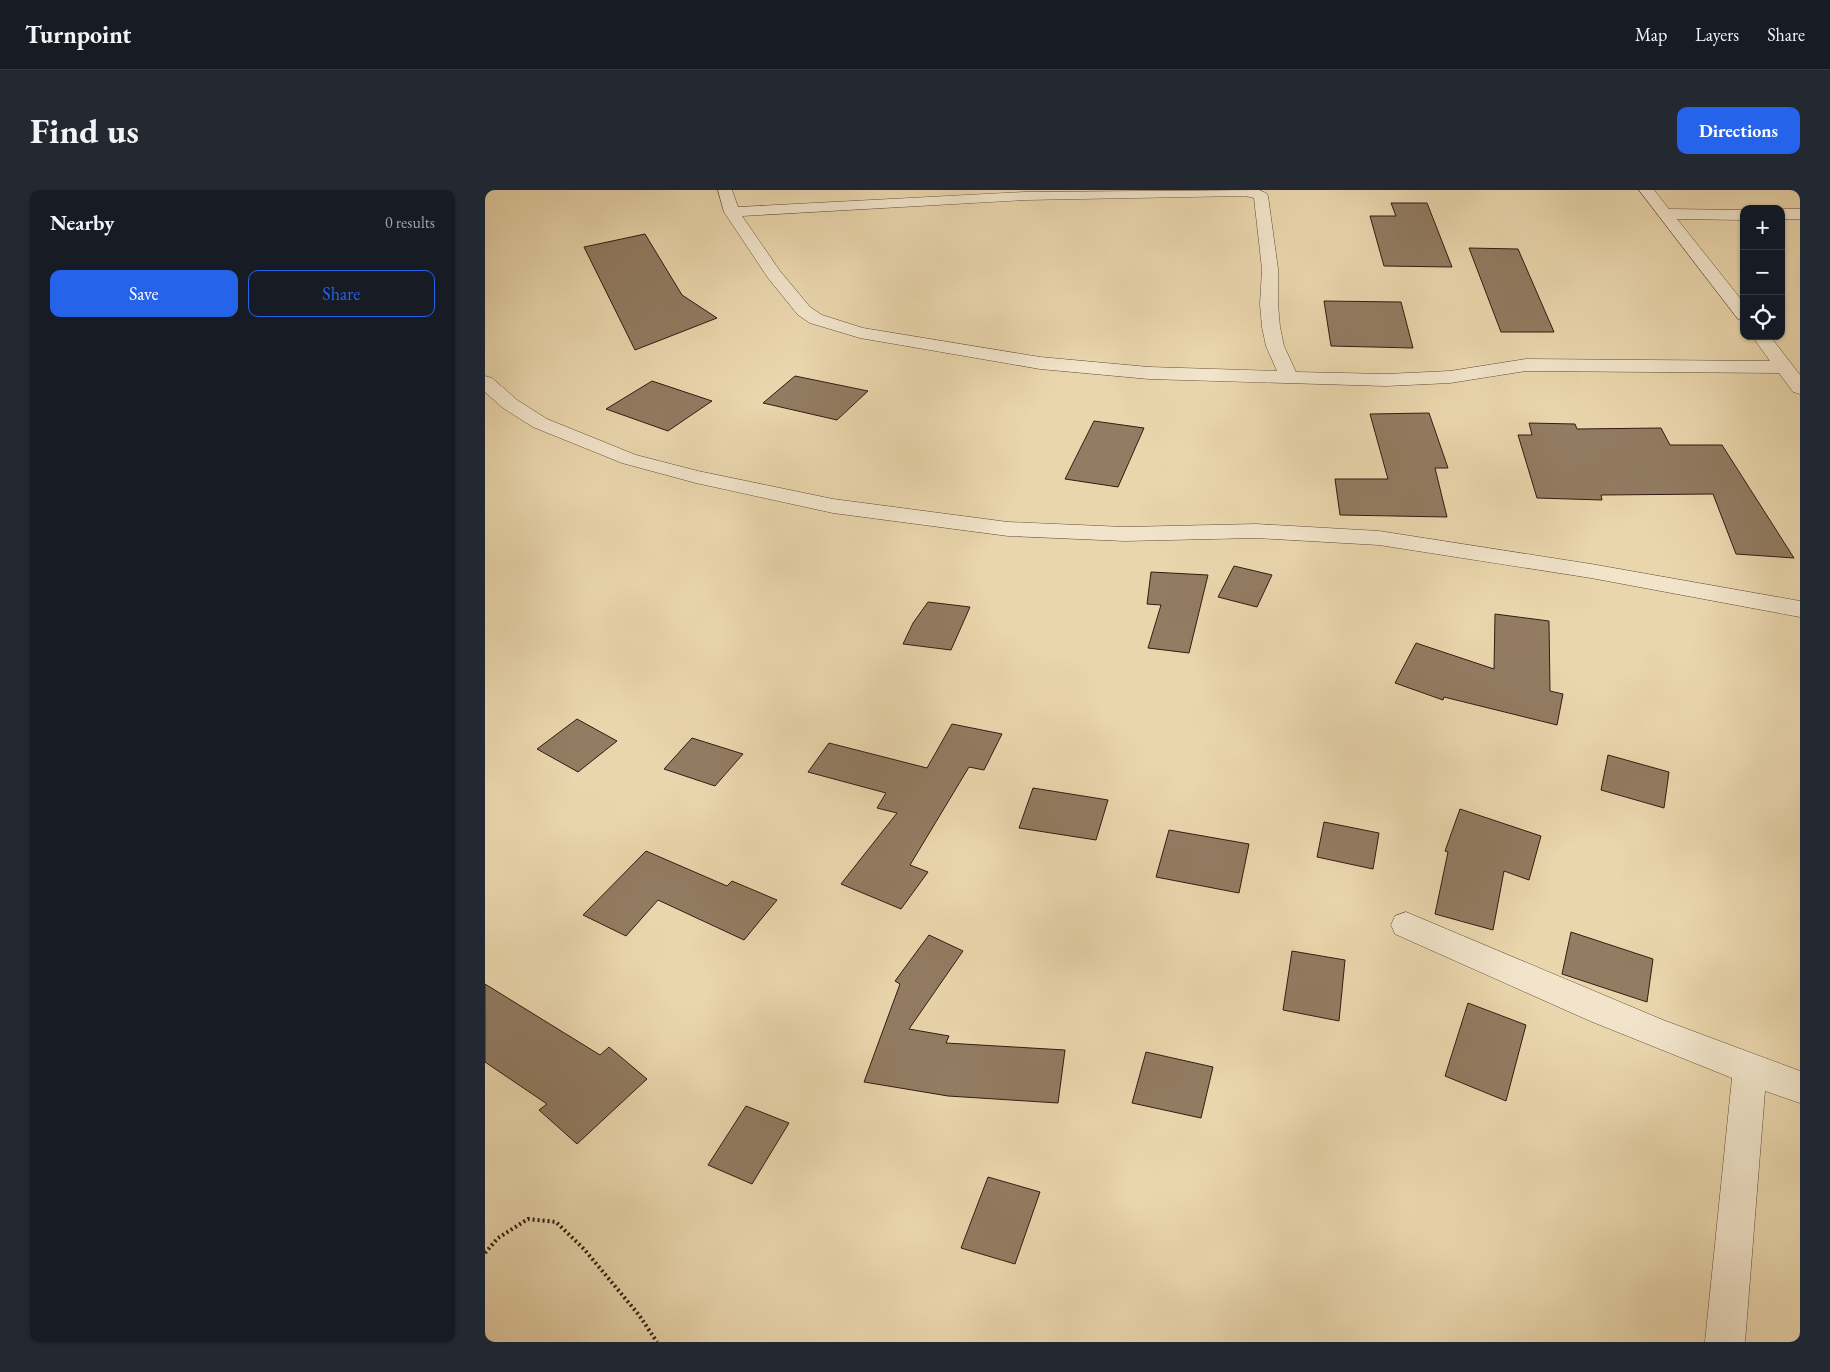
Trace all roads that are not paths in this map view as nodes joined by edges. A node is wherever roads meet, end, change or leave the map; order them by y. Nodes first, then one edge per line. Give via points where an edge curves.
1 (725, 190) edge
2 (1646, 190) edge
3 (732, 212) junction
4 (1665, 214) junction
5 (1785, 214) edge
6 (1800, 214) edge
7 (1740, 215) edge
8 (1740, 309) edge
9 (1764, 340) edge
10 (1785, 367) junction
11 (1290, 378) junction
12 (485, 382) edge
13 (1800, 388) edge
14 (1800, 610) edge
15 (1406, 924) dead end
16 (1750, 1069) junction
17 (1800, 1087) edge
18 (1725, 1342) edge

1 - 3 street
2 - 4 street
3 - 11 street via 804,311 816,319 860,333 1090,368
3 - 11 street via 1025,196 1256,193 1261,196 1270,269 1271,327 1275,346
4 - 7 street
4 - 8 street
5 - 6 street
9 - 10 street
10 - 11 street via 1526,365 1417,379
10 - 13 street
12 - 14 street via 510,404 540,423 629,459 833,506 1008,529 1125,534 1256,531 1379,538 1591,571
15 - 16 street via 1533,981
16 - 17 street
16 - 18 street

